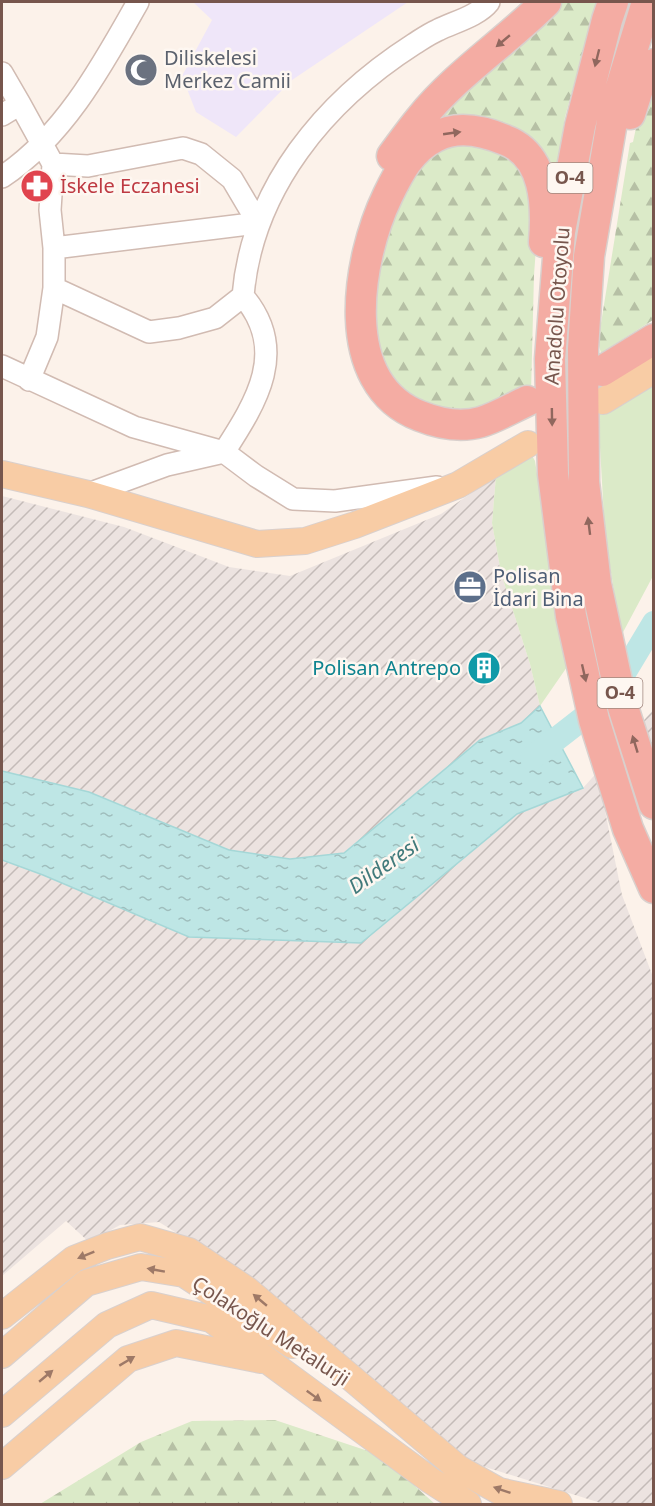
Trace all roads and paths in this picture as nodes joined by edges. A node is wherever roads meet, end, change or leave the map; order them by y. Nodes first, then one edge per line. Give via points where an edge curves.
1 (138, 2) edge
2 (489, 2) edge
3 (546, 2) edge
4 (613, 2) edge
5 (647, 2) edge
6 (654, 64) edge
7 (2, 73) edge
8 (20, 104) junction
9 (2, 115) edge
10 (42, 144) junction
11 (53, 164) junction
12 (2, 177) edge
13 (258, 223) junction
14 (54, 248) junction
15 (54, 288) junction
16 (243, 296) junction
17 (654, 327) edge
18 (654, 339) edge
19 (550, 359) junction
20 (596, 360) junction
21 (2, 366) edge
22 (654, 370) edge
23 (29, 380) junction
24 (603, 401) dead end
25 (528, 444) dead end
26 (224, 452) junction
27 (2, 474) edge
28 (458, 485) junction
29 (88, 494) junction
30 (653, 802) edge
31 (654, 888) edge
32 (2, 1316) edge
33 (2, 1355) edge
34 (267, 1362) junction
35 (385, 1406) junction
36 (2, 1414) edge
37 (2, 1466) edge
38 (468, 1504) edge
39 (559, 1504) edge

1 - 10 street via 111,50 59,126
2 - 13 street via 483,9 435,31 385,63 322,119 278,181
3 -> 19 highway via 420,118 387,164 356,245 348,283 347,332 352,368 370,401 389,420 412,433 460,439 492,430 526,407 459,426 434,422 409,412 390,398 374,378 363,347 361,301 366,257 379,214 399,172 422,145 436,136 451,131 477,131 509,141 521,150 542,184 546,215 542,272
4 -> 19 highway, Anadolu Otoyolu / O-4 via 580,126 560,232
5 - 20 highway, Anadolu Otoyolu / O-4 via 614,110 589,256
6 - 20 highway via 638,89 626,125
7 - 8 street
8 - 9 street
8 - 10 street
10 - 11 street
10 - 12 street
11 - 13 street via 88,166 183,148 201,154 232,179
11 - 14 street via 50,210
13 - 14 street
13 - 16 street
14 - 15 street
15 - 16 street via 149,332 215,318
15 - 23 street via 47,337
16 - 26 street via 265,333 266,364 258,392
17 - 20 highway
18 - 20 highway
19 -> 31 highway, Anadolu Otoyolu / O-4 via 553,474 571,616 594,720 628,829
30 -> 20 highway, Anadolu Otoyolu / O-4 via 622,704 596,584 584,482
21 - 23 street
22 - 24 main road
23 - 26 street via 135,427
25 - 28 main road
26 - 28 street via 293,499 335,501
26 - 29 street via 167,465
27 - 29 main road
28 - 29 main road via 305,541 257,543
35 -> 32 main road via 246,1289 189,1251 140,1237 74,1259
35 -> 33 main road, Çolakoğlu Metalurji via 184,1274 141,1267 86,1283
36 -> 34 main road, Çolakoğlu Metalurji via 107,1325 151,1305 211,1319
37 -> 34 main road via 128,1359 176,1343
34 -> 38 main road, Çolakoğlu Metalurji
39 -> 35 main road via 499,1491 458,1468

